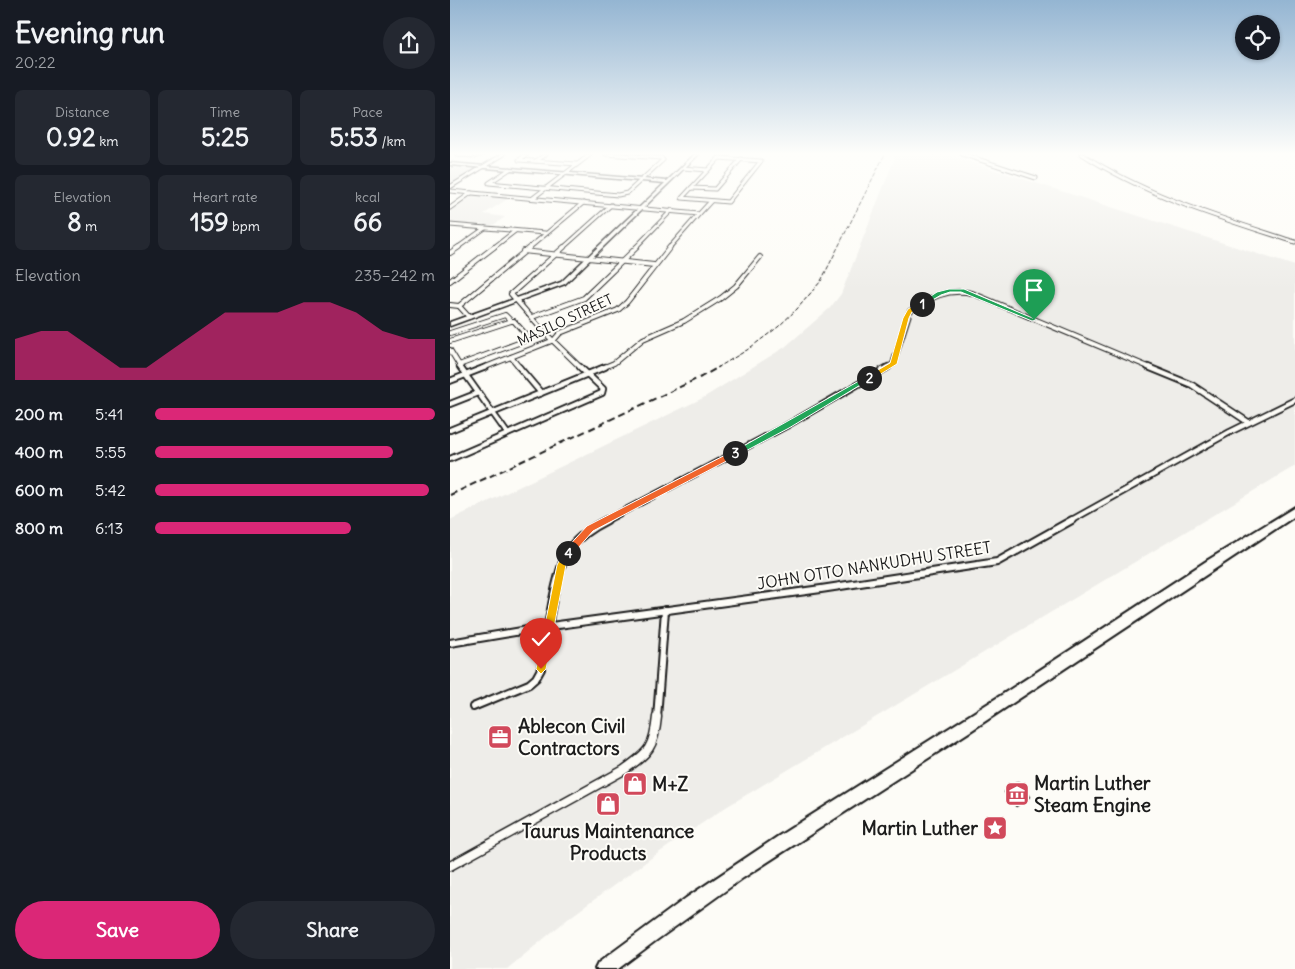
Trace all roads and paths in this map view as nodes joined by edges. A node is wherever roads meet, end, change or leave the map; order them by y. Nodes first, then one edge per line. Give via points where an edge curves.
1 (463, 199) edge
2 (544, 199) edge
3 (649, 199) edge
4 (691, 199) edge
5 (730, 199) edge
6 (1170, 199) edge
7 (711, 202) junction
8 (583, 203) junction
9 (611, 205) junction
10 (450, 208) edge
11 (640, 208) junction
12 (672, 210) junction
13 (699, 214) junction
14 (451, 226) edge
15 (485, 228) junction
16 (515, 231) junction
17 (545, 233) junction
18 (1295, 242) edge
19 (523, 251) junction
20 (450, 254) edge
21 (555, 254) junction
22 (760, 256) dead end
23 (588, 258) junction
24 (623, 261) junction
25 (654, 266) junction
26 (450, 281) edge
27 (516, 300) junction
28 (450, 305) edge
29 (459, 306) junction
30 (469, 317) junction
31 (532, 317) junction
32 (511, 321) junction
33 (450, 324) edge
34 (543, 331) junction
35 (450, 333) edge
36 (529, 338) junction
37 (554, 340) junction
38 (450, 342) edge
39 (450, 350) edge
40 (511, 357) junction
41 (459, 365) junction
42 (587, 374) junction
43 (465, 375) junction
44 (450, 381) edge
45 (478, 393) junction
46 (541, 394) junction
47 (1295, 400) edge
48 (450, 404) edge
49 (493, 413) junction
50 (1248, 422) junction
51 (450, 430) edge
52 (507, 433) junction
53 (450, 459) edge
54 (1295, 511) edge
55 (665, 610) junction
56 (550, 626) junction
57 (450, 643) edge
58 (473, 707) dead end
59 (450, 866) edge
60 (604, 969) edge

1 - 10 street
2 - 8 street
3 - 11 street
4 - 7 street
5 - 7 street
6 - 18 street
7 - 13 street, MASILO STREET
8 - 9 street
8 - 17 street
9 - 11 street
9 - 21 street
11 - 12 street
11 - 23 street
12 - 13 street
12 - 24 street
13 - 25 street, MASILO STREET
14 - 15 street
15 - 16 street
15 - 20 street
16 - 17 street
16 - 26 street
17 - 19 street
19 - 21 street
19 - 29 street
21 - 23 street
21 - 27 street via 511,292
22 - 42 street via 736,286 713,303 684,321 643,339 614,363
23 - 24 street
23 - 27 street via 562,283
24 - 25 street
24 - 31 street via 584,298
25 - 37 street, MASILO STREET via 618,310 560,333
27 - 30 street
27 - 31 street
28 - 29 street
29 - 30 street
30 - 33 street
31 - 34 street
32 - 35 street via 505,315
32 - 36 street
32 - 38 street
34 - 36 street
34 - 37 street
36 - 41 street
37 - 40 street, MASILO STREET
37 - 42 street
39 - 41 street
40 - 43 street, MASILO STREET
40 - 46 street
41 - 43 street
42 - 46 street
42 - 52 street via 604,390 602,393
43 - 44 street, MASILO STREET
43 - 45 street
45 - 48 street
45 - 49 street
46 - 49 street
47 - 50 street, JOHN OTTO NANKUDHU STREET
49 - 51 street
49 - 52 street
50 - 55 street, JOHN OTTO NANKUDHU STREET via 997,562
50 - 56 street via 1192,385 972,293 949,290 910,311 893,364 786,426 590,528 570,548 562,565
52 - 53 street
54 - 60 highway via 724,881
55 - 56 street, JOHN OTTO NANKUDHU STREET
55 - 59 street via 655,739 643,756 624,770
56 - 57 street, JOHN OTTO NANKUDHU STREET
56 - 58 street via 536,678 529,684

